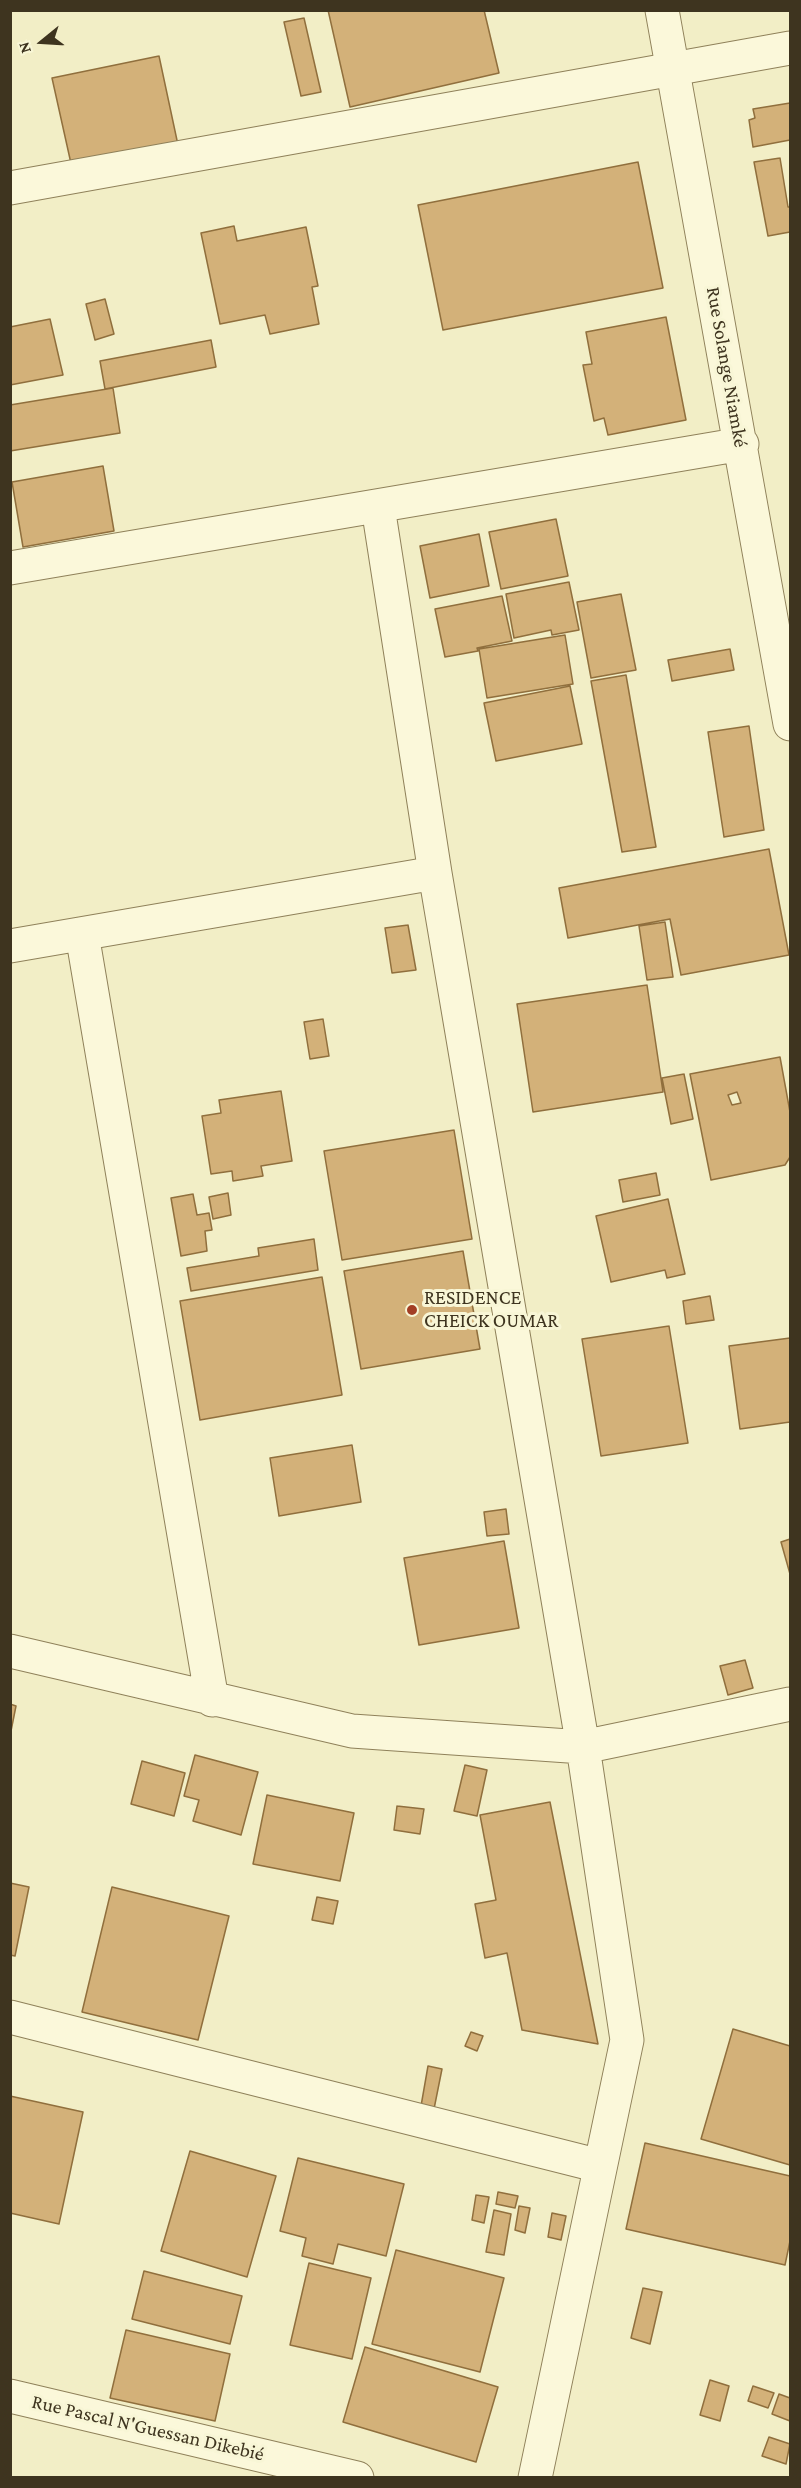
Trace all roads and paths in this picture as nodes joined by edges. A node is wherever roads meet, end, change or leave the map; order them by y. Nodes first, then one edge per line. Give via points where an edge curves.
1 (662, 10) edge
2 (790, 48) edge
3 (673, 70) junction
4 (10, 188) edge
5 (742, 444) junction
6 (378, 507) junction
7 (10, 568) edge
8 (790, 724) edge
9 (435, 873) junction
10 (82, 934) junction
11 (10, 946) edge
12 (10, 1651) edge
13 (212, 1700) junction
14 (790, 1704) edge
15 (583, 1748) junction
16 (10, 2017) edge
17 (600, 2166) junction
18 (10, 2396) edge
19 (357, 2478) edge
20 (535, 2478) edge

1 - 3 street, Rue Solange Niamké
2 - 3 street
3 - 4 street
3 - 5 street, Rue Solange Niamké
5 - 6 street
5 - 8 street, Rue Solange Niamké
6 - 7 street
6 - 9 street
9 - 10 street
9 - 15 street
10 - 11 street
10 - 13 street
12 - 13 street
13 - 15 street via 352,1731
14 - 15 street
15 - 17 street via 627,2040
16 - 17 street
17 - 20 street
18 - 19 street, Rue Pascal N'Guessan Dikebié

